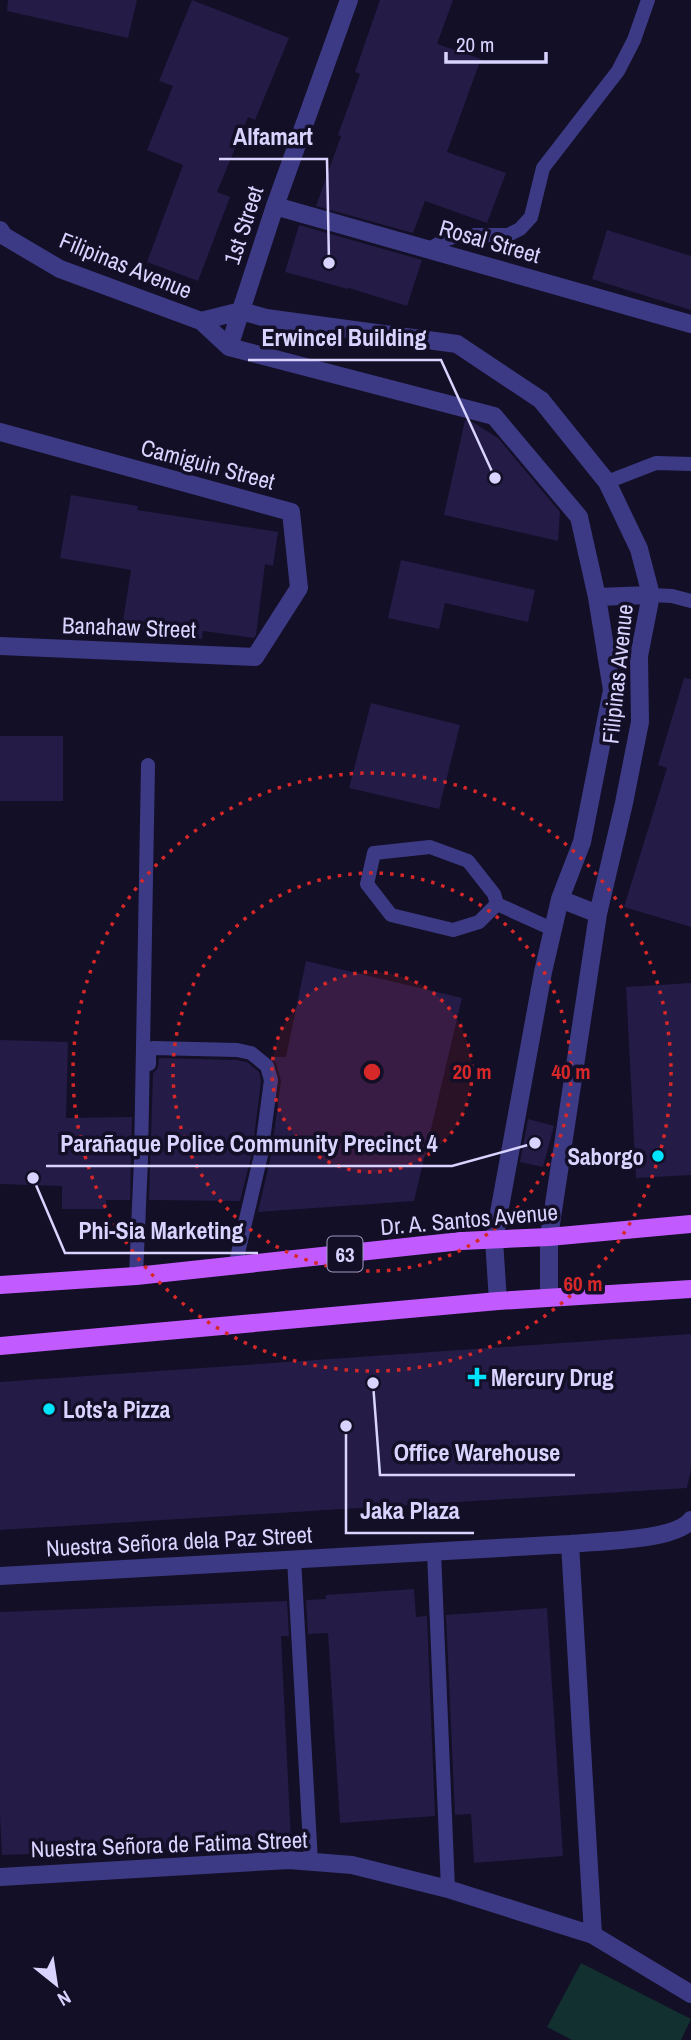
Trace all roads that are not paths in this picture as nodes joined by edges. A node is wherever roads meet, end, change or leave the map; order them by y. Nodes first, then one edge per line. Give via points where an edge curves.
1 (349, 0) edge
2 (648, 0) edge
3 (275, 206) junction
4 (0, 230) edge
5 (429, 249) junction
6 (241, 311) junction
7 (201, 321) junction
8 (691, 324) edge
9 (229, 347) junction
10 (0, 432) edge
11 (691, 464) edge
12 (607, 482) junction
13 (651, 595) junction
14 (597, 597) junction
15 (691, 601) edge
16 (0, 646) edge
17 (255, 657) joint
18 (148, 765) dead end
19 (582, 842) junction
20 (611, 852) junction
21 (560, 899) junction
22 (497, 904) junction
23 (598, 914) junction
24 (552, 929) junction
25 (141, 1159) junction
26 (691, 1224) edge
27 (549, 1237) junction
28 (494, 1240) junction
29 (235, 1266) junction
30 (136, 1276) junction
31 (0, 1285) edge
32 (691, 1289) edge
33 (549, 1297) junction
34 (498, 1301) junction
35 (0, 1346) edge
36 (691, 1520) edge
37 (570, 1544) junction
38 (434, 1552) junction
39 (294, 1559) junction
40 (0, 1576) edge
41 (311, 1862) junction
42 (0, 1877) edge
43 (449, 1889) junction
44 (593, 1935) junction
45 (691, 1994) edge

1 - 3 street, 1st Street
2 - 5 lane via 618,71 543,169 531,218 508,234 460,234
3 - 5 street, Rosal Street
3 - 6 street, 1st Street
4 - 7 street, Filipinas Avenue via 60,269
5 - 8 street, Rosal Street
6 - 7 street, Filipinas Avenue
6 - 9 street, 1st Street
6 - 12 street, Filipinas Avenue via 457,344 541,400
7 - 9 street, Filipinas Avenue
9 - 14 street, Filipinas Avenue via 494,416 579,517
10 - 17 street, Camiguin Street via 291,512 299,588
11 - 12 lane via 656,463
12 - 13 street, Filipinas Avenue via 639,549
13 - 14 street
13 - 15 lane
13 - 20 street, Filipinas Avenue via 639,656 640,722
14 - 19 street, Filipinas Avenue via 612,690
16 - 17 street, Banahaw Street
18 - 25 lane
19 - 20 street
19 - 21 street, Filipinas Avenue
20 - 23 street, Filipinas Avenue
21 - 23 street
21 - 24 street, Filipinas Avenue
22 - 22 lane via 468,861 430,847 374,853 367,884 391,915 453,930 480,922
22 - 24 lane
23 - 27 street, Filipinas Avenue
24 - 28 street, Filipinas Avenue
25 - 29 lane via 148,1143 149,1050 237,1050 251,1053 267,1066 271,1080 261,1155
25 - 30 lane
26 - 27 main road, Dr. A. Santos Avenue / 63
27 - 28 main road, Dr. A. Santos Avenue / 63
27 - 33 street, Filipinas Avenue
28 - 29 main road, Dr. A. Santos Avenue / 63
28 - 34 street, Filipinas Avenue
29 - 30 main road, Dr. A. Santos Avenue / 63
30 - 31 main road, Dr. A. Santos Avenue / 63
32 - 33 main road
33 - 34 main road
34 - 35 main road
36 - 37 street, Nuestra Señora dela Paz Street via 660,1536
37 - 38 street, Nuestra Señora dela Paz Street
37 - 44 street
38 - 39 street, Nuestra Señora dela Paz Street
38 - 43 lane
39 - 40 street, Nuestra Señora dela Paz Street
39 - 41 lane
41 - 42 street, Nuestra Señora de Fatima Street
41 - 43 street, Nuestra Señora de Fatima Street via 352,1865
43 - 44 street, Nuestra Señora de Fatima Street
44 - 45 street, Nuestra Señora de Fatima Street

